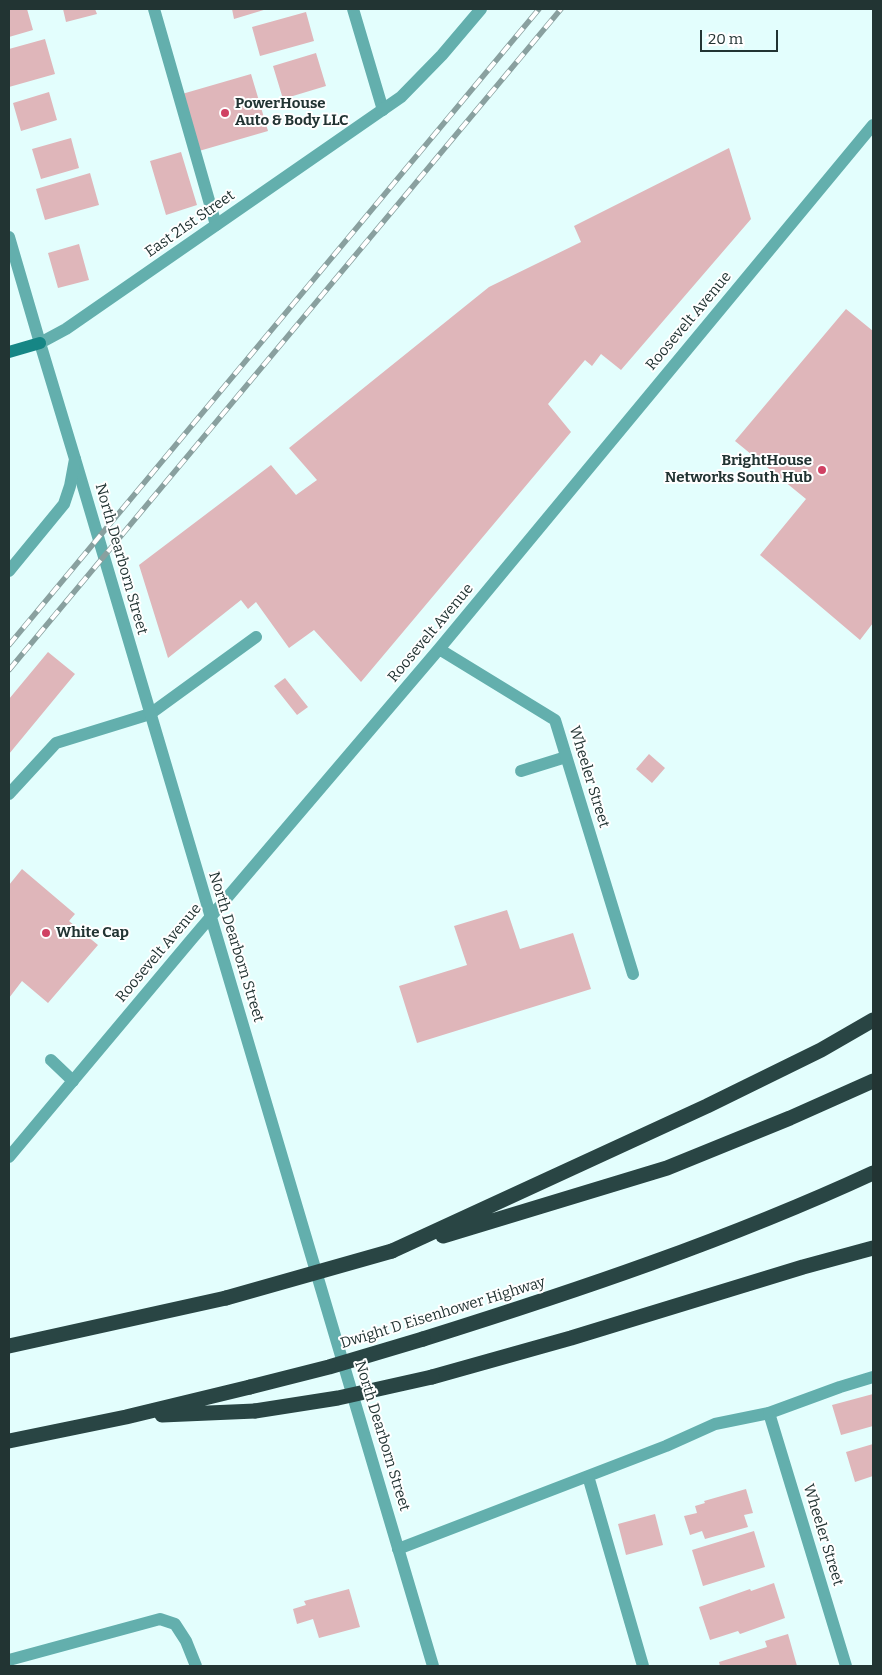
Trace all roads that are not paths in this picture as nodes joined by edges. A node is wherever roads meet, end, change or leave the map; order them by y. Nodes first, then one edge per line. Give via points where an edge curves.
1 (154, 9) edge
2 (353, 9) edge
3 (481, 9) edge
4 (383, 110) junction
5 (873, 125) edge
6 (216, 225) junction
7 (9, 237) edge
8 (40, 343) junction
9 (9, 352) edge
10 (75, 459) junction
11 (9, 571) edge
12 (256, 637) dead end
13 (439, 650) junction
14 (150, 714) junction
15 (566, 757) junction
16 (521, 771) dead end
17 (9, 794) edge
18 (210, 917) junction
19 (633, 974) dead end
20 (873, 1020) edge
21 (51, 1060) dead end
22 (73, 1081) junction
23 (873, 1081) edge
24 (9, 1157) edge
25 (873, 1173) edge
26 (873, 1248) edge
27 (392, 1251) junction
28 (9, 1346) edge
29 (873, 1377) edge
30 (769, 1413) junction
31 (126, 1417) junction
32 (9, 1440) edge
33 (588, 1476) junction
34 (398, 1549) junction
35 (9, 1660) edge
36 (196, 1666) edge
37 (433, 1666) edge
38 (643, 1666) edge
39 (846, 1666) edge

1 - 6 street
2 - 4 street
3 - 4 street, East 21st Street via 420,79
4 - 6 street, East 21st Street
5 - 13 street, Roosevelt Avenue
6 - 8 street, East 21st Street via 66,329
7 - 8 street, North Dearborn Street
8 - 9 main road, East 21st Street
8 - 10 street, North Dearborn Street
10 - 11 street via 64,504
10 - 14 street, North Dearborn Street
12 - 14 street
13 - 15 street, Wheeler Street via 555,720
13 - 18 street, Roosevelt Avenue
14 - 17 street via 56,743
14 - 18 street, North Dearborn Street
15 - 16 street
15 - 19 street, Wheeler Street
18 - 22 street, Roosevelt Avenue
18 - 34 street, North Dearborn Street
20 - 27 highway via 821,1050 707,1106
21 - 22 street
22 - 24 street, Roosevelt Avenue
23 - 27 highway via 667,1168
25 - 31 highway, Dwight D Eisenhower Highway, bridge via 655,1262 521,1308 330,1367
26 - 31 highway, bridge via 432,1377 338,1398 255,1411
27 - 28 highway, bridge via 226,1298
29 - 30 street
30 - 33 street via 715,1424
30 - 39 street, Wheeler Street
31 - 32 highway, Dwight D Eisenhower Highway
33 - 34 street
33 - 38 street
34 - 37 street, North Dearborn Street
35 - 36 street via 160,1619 175,1624

